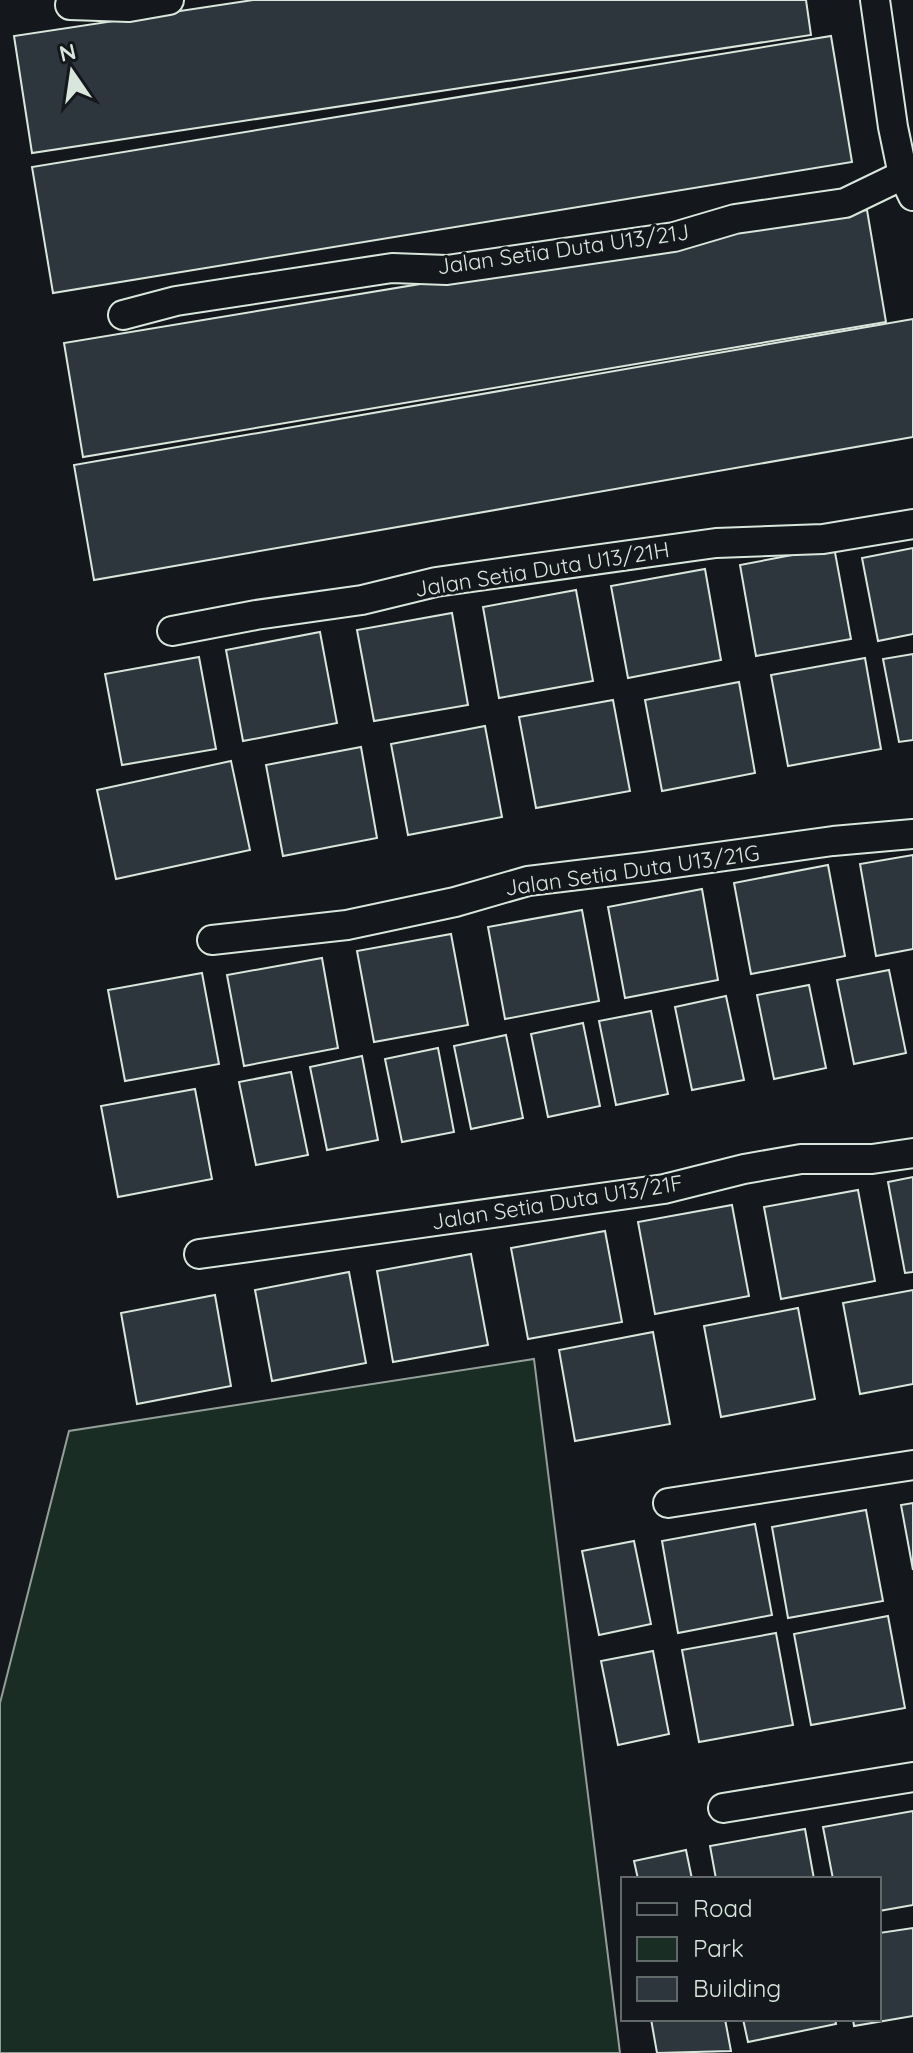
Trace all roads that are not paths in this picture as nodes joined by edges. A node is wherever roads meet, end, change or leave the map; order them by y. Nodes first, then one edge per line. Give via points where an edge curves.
1 (169, 0) edge
2 (875, 0) edge
3 (70, 5) dead end
4 (908, 185) edge
5 (123, 315) dead end
6 (913, 524) edge
7 (172, 631) dead end
8 (913, 834) edge
9 (212, 940) dead end
10 (913, 1153) edge
11 (199, 1254) dead end
12 (913, 1465) edge
13 (668, 1503) dead end
14 (913, 1777) edge
15 (723, 1808) dead end

1 - 3 street via 129,7
2 - 4 street via 893,127
4 - 5 street, Jalan Setia Duta U13/21J via 845,203 735,219 674,237 447,270 392,268 176,301
6 - 7 street, Jalan Setia Duta U13/21H via 823,539 716,543 436,582 362,600
8 - 9 street, Jalan Setia Duta U13/21G via 528,881 347,925
10 - 11 street, Jalan Setia Duta U13/21F via 801,1159 664,1189
12 - 13 street
14 - 15 street

